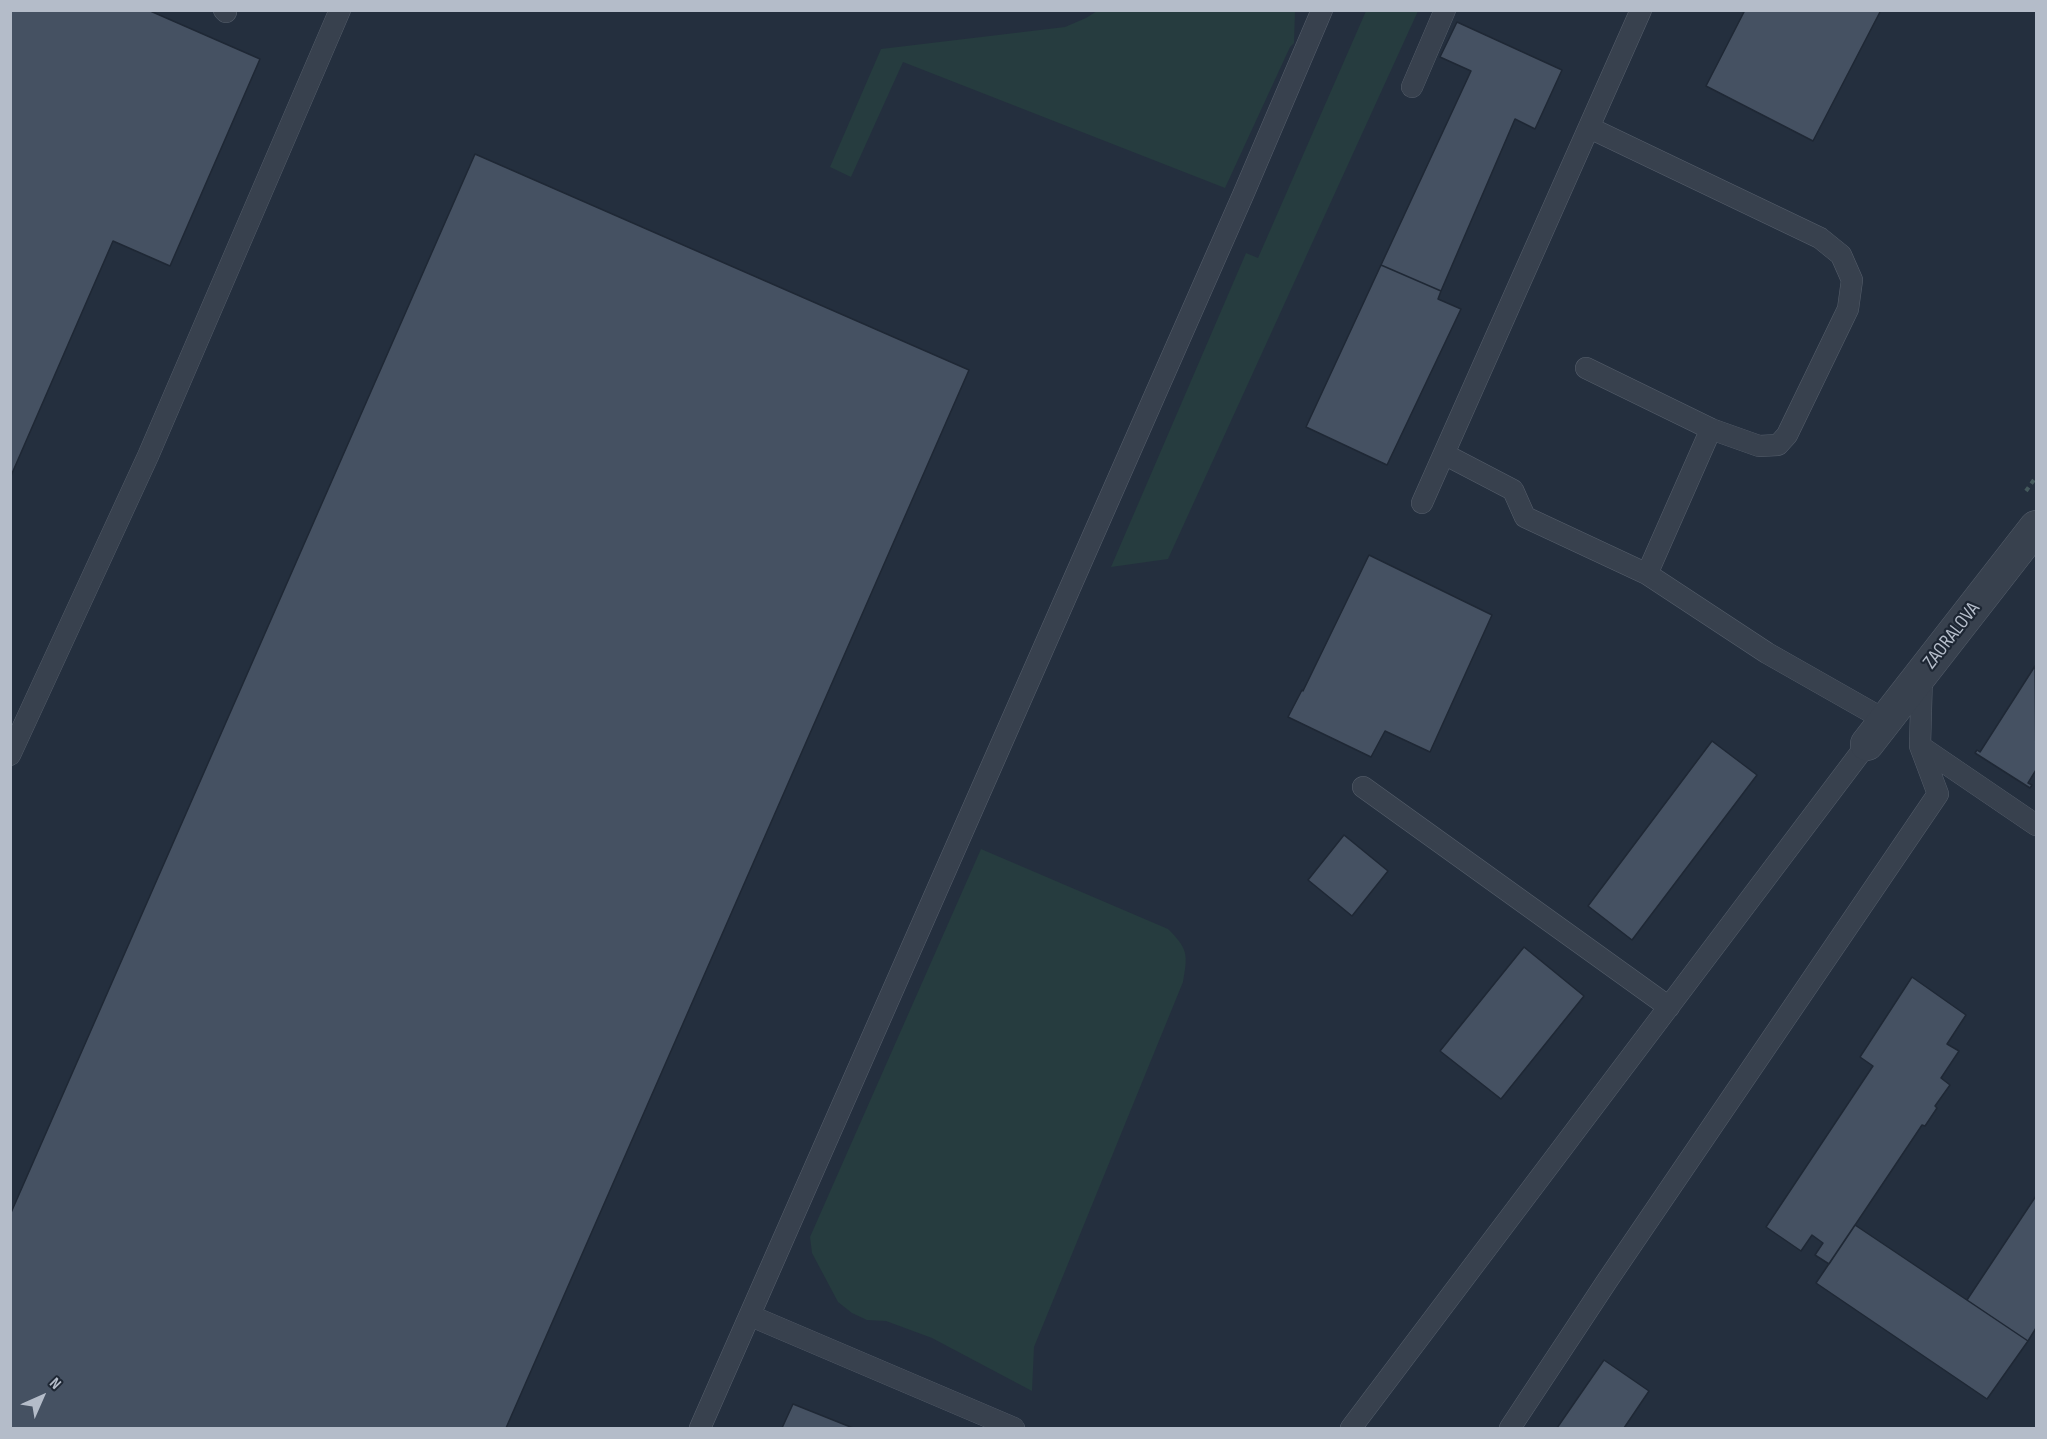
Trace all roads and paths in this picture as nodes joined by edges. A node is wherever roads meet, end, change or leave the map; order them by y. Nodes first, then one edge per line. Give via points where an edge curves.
1 (340, 10) edge
2 (1322, 10) edge
3 (1445, 10) edge
4 (1641, 10) edge
5 (1412, 87) dead end
6 (1590, 128) junction
7 (1586, 368) dead end
8 (1711, 429) junction
9 (1444, 454) junction
10 (1422, 503) dead end
11 (2037, 527) edge
12 (1647, 574) junction
13 (1922, 673) junction
14 (1876, 732) junction
15 (1920, 746) junction
16 (10, 754) edge
17 (1363, 787) dead end
18 (2037, 825) edge
19 (1669, 1007) junction
20 (751, 1316) junction
21 (700, 1428) edge
22 (1014, 1428) edge
23 (1352, 1428) edge
24 (1510, 1428) edge

1 - 16 lane via 147,456
2 - 20 lane
3 - 5 lane
4 - 6 lane
6 - 8 lane via 1820,238 1841,255 1852,280 1848,309 1779,445 1759,446
6 - 9 lane
7 - 8 lane
8 - 12 lane
9 - 10 lane
9 - 12 lane via 1513,490 1525,517
11 - 13 street, ZAORALOVA
12 - 14 lane via 1767,653
13 - 14 street, ZAORALOVA
13 - 15 lane
14 - 19 lane
15 - 18 lane
15 - 24 lane via 1938,794
17 - 19 lane
19 - 23 lane
20 - 21 lane
20 - 22 lane

